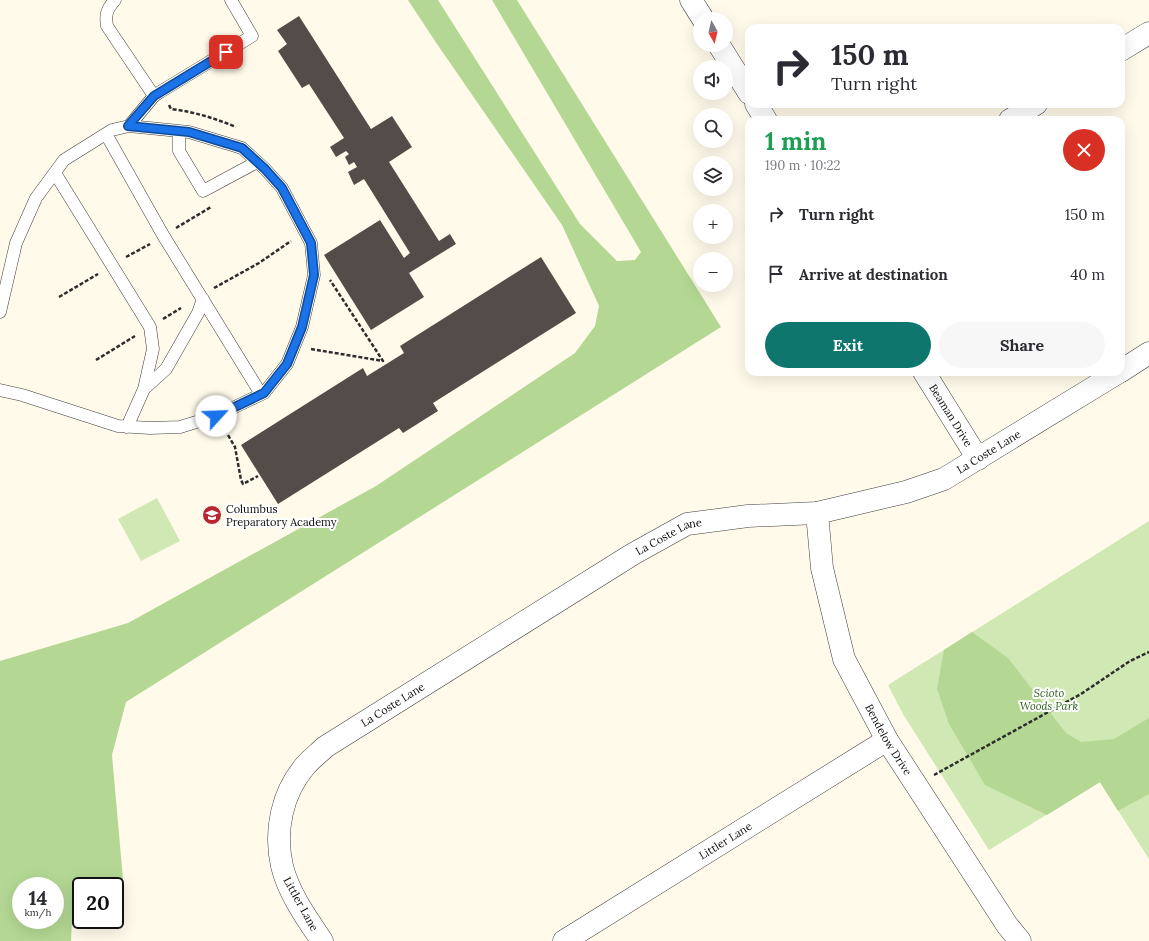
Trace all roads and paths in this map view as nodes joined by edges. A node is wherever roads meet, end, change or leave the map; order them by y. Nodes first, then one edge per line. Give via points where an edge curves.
1 (115, 0) edge
2 (231, 0) edge
3 (691, 0) edge
4 (698, 12) edge
5 (1149, 33) edge
6 (1125, 48) edge
7 (723, 52) edge
8 (745, 87) edge
9 (154, 96) junction
10 (1030, 108) edge
11 (1016, 116) edge
12 (128, 126) junction
13 (179, 131) junction
14 (106, 134) junction
15 (257, 162) junction
16 (55, 173) junction
17 (329, 280) dead end
18 (203, 299) junction
19 (0, 312) edge
20 (312, 343) dead end
21 (1149, 353) edge
22 (1125, 368) edge
23 (926, 376) edge
24 (1112, 376) edge
25 (144, 389) junction
26 (0, 390) edge
27 (261, 394) junction
28 (216, 416) junction
29 (127, 427) junction
30 (978, 459) junction
31 (258, 476) dead end
32 (817, 513) junction
33 (1149, 652) edge
34 (887, 740) junction
35 (917, 785) junction
36 (280, 817) joint
37 (322, 941) edge
38 (564, 941) edge
39 (1020, 941) edge

1 - 9 lane via 108,8 107,26
2 - 9 lane via 252,36
3 - 4 street
5 - 6 street
7 - 8 street
9 - 12 lane
10 - 11 street
12 - 13 lane
12 - 14 lane
13 - 15 lane via 242,148
13 - 15 lane via 179,151 203,191
14 - 16 lane via 64,160
14 - 18 lane via 163,235
15 - 27 lane via 282,188 309,239 314,275 302,327 287,364
16 - 19 lane via 36,198 16,243
16 - 25 lane via 150,327 153,349
17 - 20 path via 384,361 308,349
18 - 25 lane via 198,313 166,369
18 - 27 lane
21 - 22 street, La Coste Lane
23 - 30 street, Beaman Drive
24 - 30 street, La Coste Lane
25 - 29 lane
26 - 29 lane
27 - 28 lane
28 - 29 lane via 180,427
28 - 31 path via 234,447 242,484
30 - 32 street, La Coste Lane via 944,479 906,492
32 - 34 street, Bendelow Drive via 822,568 844,659
32 - 36 street, La Coste Lane via 748,516 687,524 633,554 325,747 305,766 290,788
33 - 35 path via 1130,661 1082,694
34 - 35 street, Bendelow Drive
34 - 38 street, Littler Lane
35 - 39 street, Bendelow Drive
36 - 37 street, Littler Lane via 278,842 282,867 305,917

